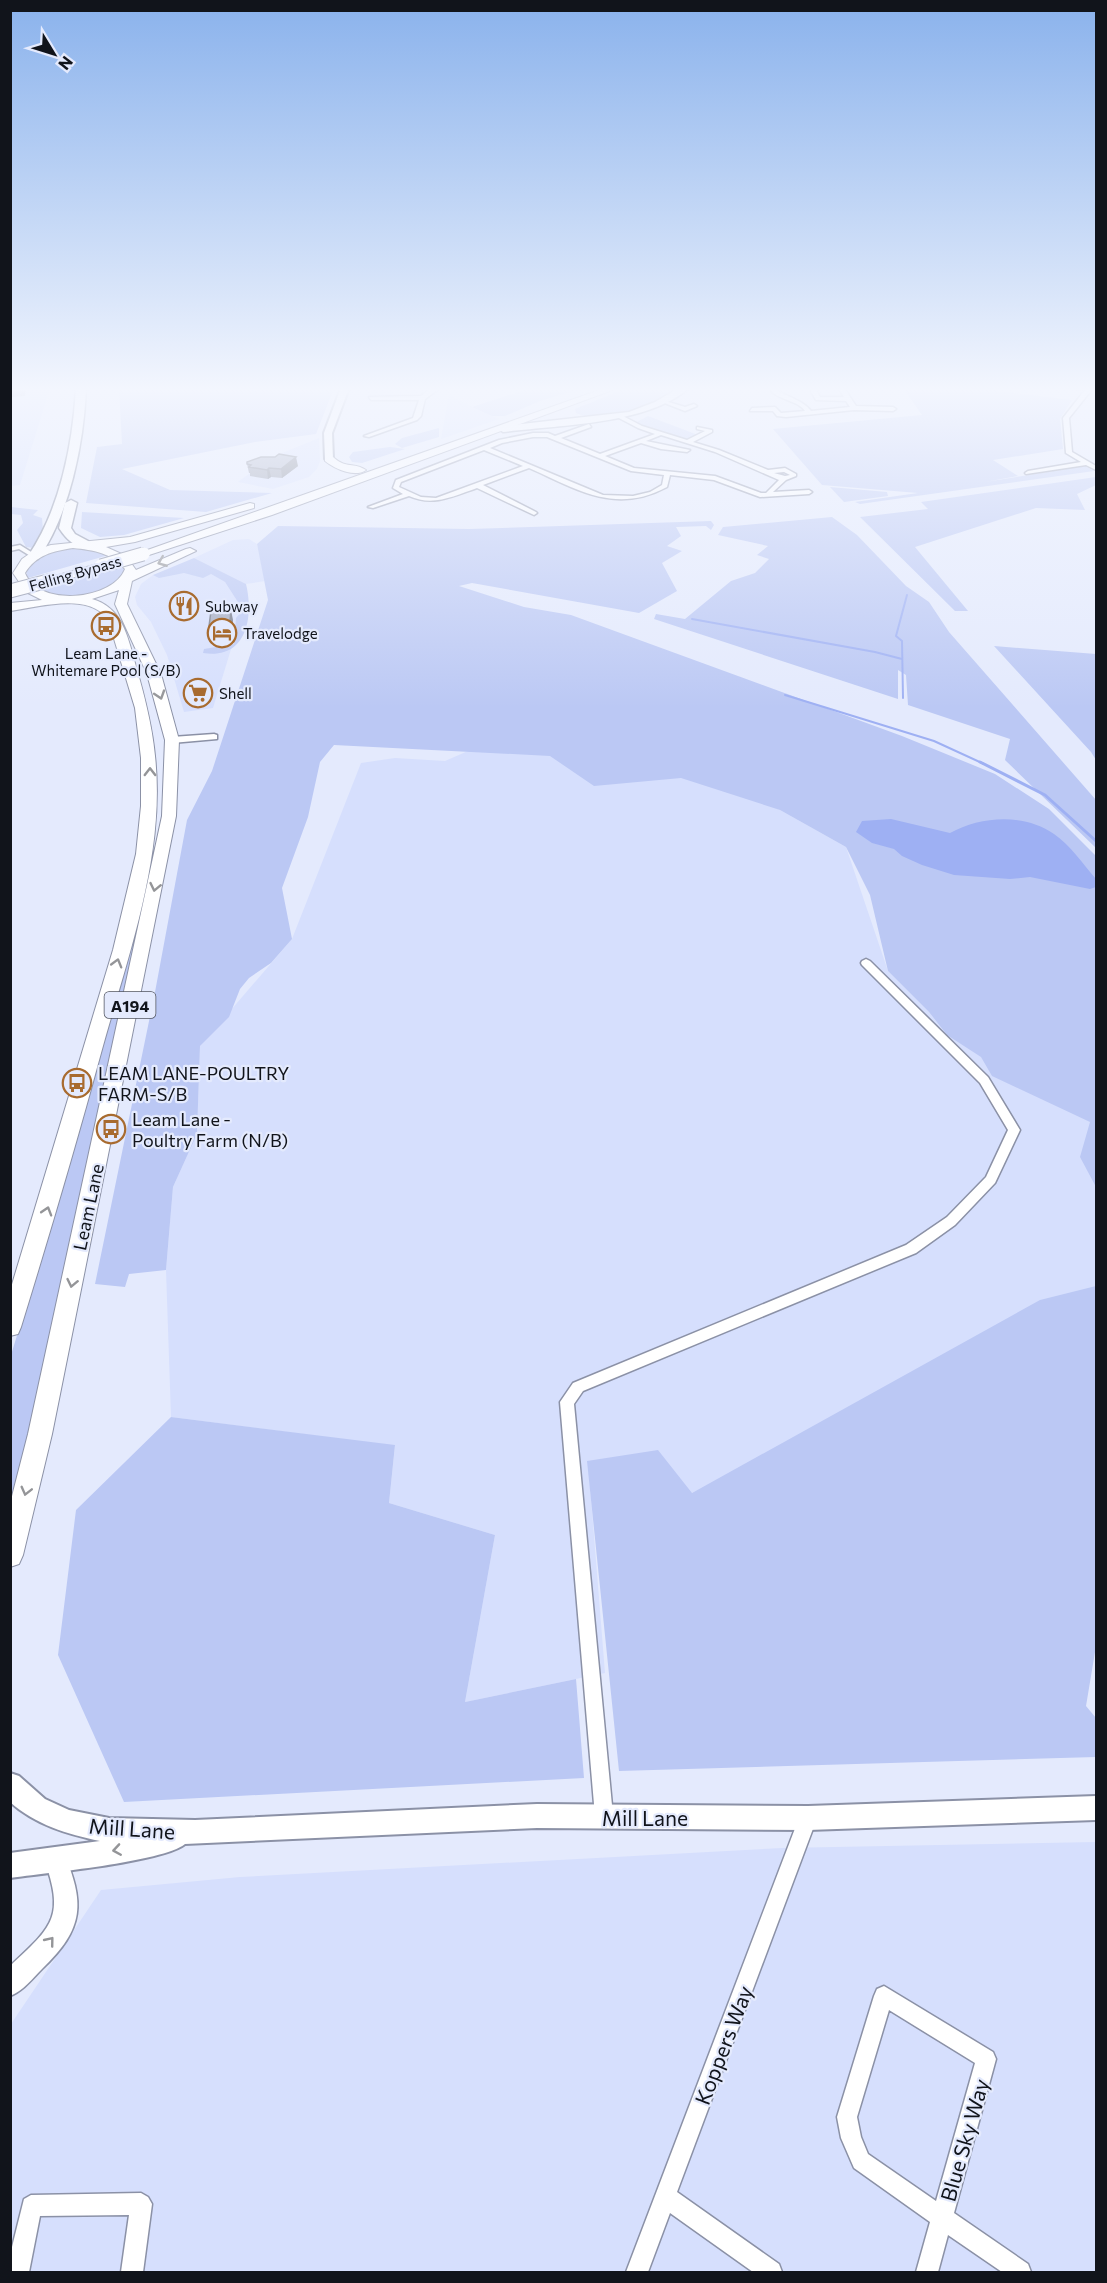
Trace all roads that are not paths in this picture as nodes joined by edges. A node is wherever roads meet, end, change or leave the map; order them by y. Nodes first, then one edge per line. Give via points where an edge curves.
1 (60, 495) edge
2 (73, 495) edge
3 (291, 495) edge
4 (293, 495) edge
5 (319, 495) edge
6 (335, 495) edge
7 (407, 495) edge
8 (410, 495) edge
9 (452, 495) edge
10 (496, 495) edge
11 (598, 495) edge
12 (646, 495) edge
13 (759, 495) edge
14 (767, 495) joint
15 (773, 495) edge
16 (259, 506) junction
17 (371, 507) dead end
18 (534, 513) dead end
19 (89, 545) junction
20 (10, 549) edge
21 (143, 551) junction
22 (30, 559) junction
23 (10, 570) edge
24 (128, 580) junction
25 (10, 589) edge
26 (80, 599) junction
27 (61, 600) junction
28 (10, 607) edge
29 (214, 737) dead end
30 (172, 740) junction
31 (866, 963) dead end
32 (10, 1327) edge
33 (10, 1555) edge
34 (10, 1785) edge
35 (1096, 1808) edge
36 (604, 1816) junction
37 (808, 1818) junction
38 (195, 1832) junction
39 (55, 1858) junction
40 (10, 1866) edge
41 (10, 1984) edge
42 (666, 2197) junction
43 (942, 2218) junction
44 (18, 2272) edge
45 (132, 2272) edge
46 (637, 2272) edge
47 (771, 2272) edge
48 (927, 2272) edge
49 (1020, 2272) edge

1 - 22 highway via 44,546
2 - 19 highway via 66,532
3 - 16 highway
4 - 16 highway, Felling Bypass
5 - 21 highway, Felling Bypass via 200,536
6 -> 24 highway via 153,566
7 - 17 street
8 - 9 street via 437,500
10 - 18 street
11 - 12 street via 616,499
13 - 14 street
14 - 15 street
16 - 19 highway via 124,542
16 - 21 highway, Felling Bypass
19 - 22 highway via 57,548
19 - 24 highway via 122,558 131,569
20 - 22 street via 20,547
21 - 25 highway, Felling Bypass, bridge
22 - 23 highway
22 - 27 highway, A194 via 19,573 24,585 39,595
24 - 26 highway, A194 via 107,592
24 -> 30 highway, Leam Lane / A194 via 122,604 154,674
26 - 27 highway, A194
32 -> 26 highway, Leam Lane / A194 via 52,1194 137,891 150,817 151,763 144,711 131,666 113,615 99,604
27 - 28 highway
29 - 30 street
30 -> 33 highway, Leam Lane / A194 via 169,816 69,1298
31 - 36 street via 984,1080 1014,1130 991,1180 951,1221 911,1249 578,1387 567,1402
34 - 38 main road, Mill Lane via 36,1808 69,1822 109,1830
35 - 37 main road, Mill Lane
36 - 37 main road, Mill Lane
36 - 38 main road, Mill Lane
37 - 42 street, Koppers Way
38 -> 39 main road, Mill Lane via 128,1849
39 - 40 main road, Mill Lane
41 -> 39 street via 64,1922 68,1905
42 - 46 street, Koppers Way
42 - 47 street
43 - 43 street, Blue Sky Way via 986,2059 884,1996 847,2117 851,2138 861,2161
43 - 48 street, Blue Sky Way
43 - 49 street
44 - 45 street via 31,2206 141,2204

